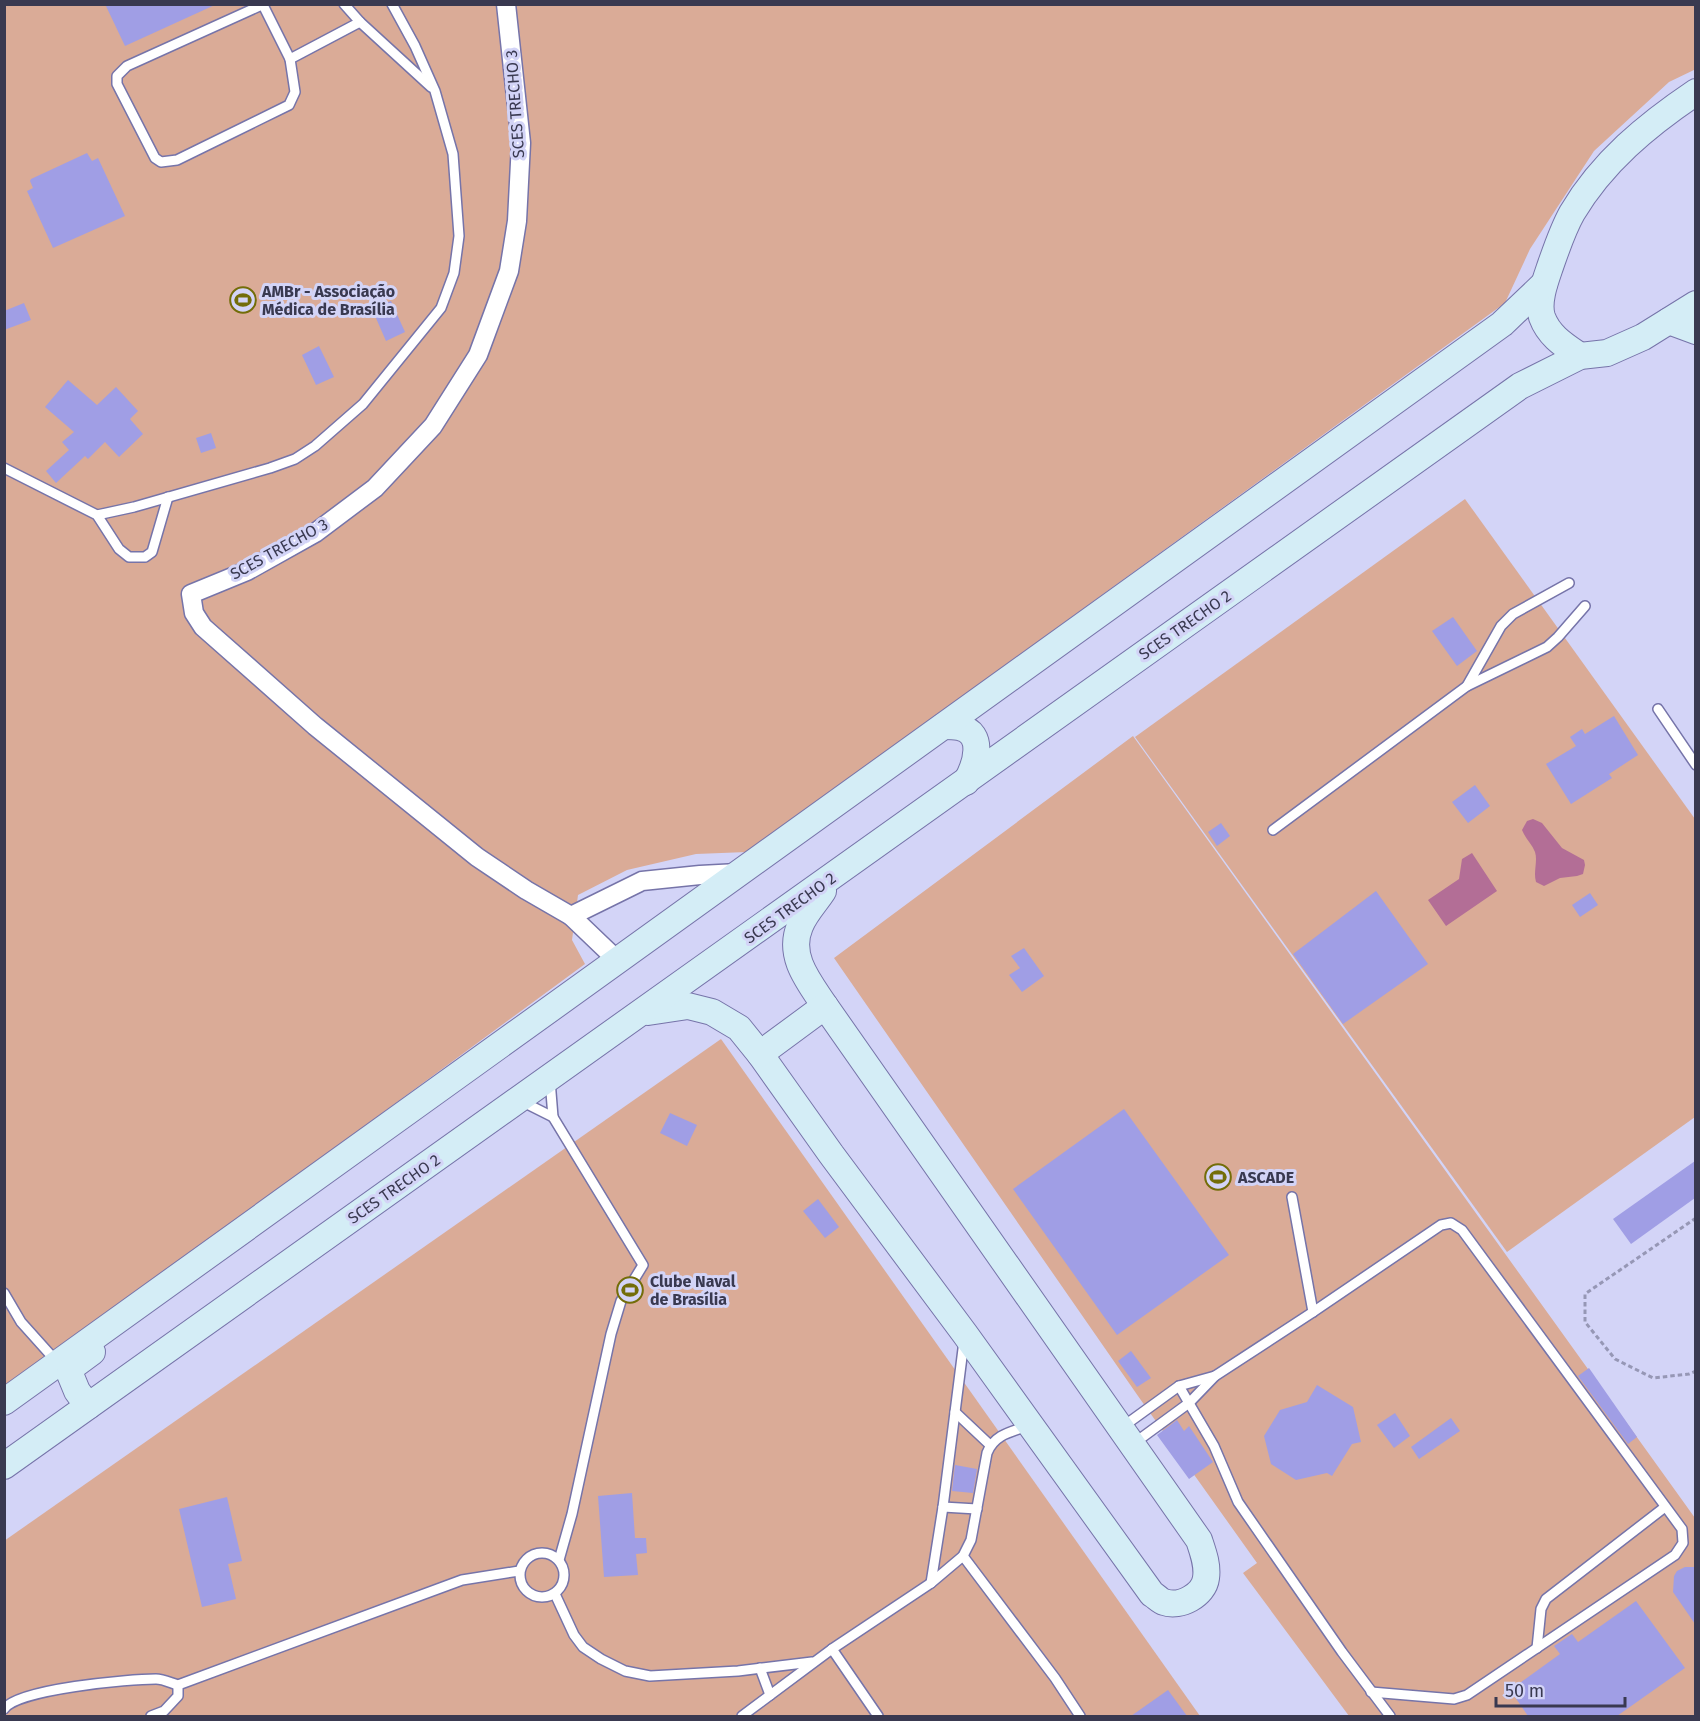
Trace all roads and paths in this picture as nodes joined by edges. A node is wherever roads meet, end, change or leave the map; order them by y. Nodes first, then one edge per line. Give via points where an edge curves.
1 (344, 4) edge
2 (392, 4) edge
3 (506, 4) edge
4 (263, 5) edge
5 (360, 22) junction
6 (290, 59) junction
7 (435, 91) junction
8 (1695, 92) edge
9 (1544, 285) junction
10 (1695, 304) edge
11 (1669, 321) junction
12 (1695, 331) edge
13 (1580, 356) junction
14 (4, 468) edge
15 (168, 497) junction
16 (98, 515) junction
17 (1569, 583) dead end
18 (1585, 606) dead end
19 (1467, 687) junction
20 (1658, 709) dead end
21 (944, 726) junction
22 (1695, 765) edge
23 (966, 782) junction
24 (1273, 830) dead end
25 (739, 873) junction
26 (831, 878) junction
27 (572, 916) junction
28 (618, 961) junction
29 (825, 1006) junction
30 (642, 1014) junction
31 (759, 1054) junction
32 (550, 1079) junction
33 (520, 1100) junction
34 (553, 1117) junction
35 (1292, 1197) dead end
36 (1695, 1218) edge
37 (160, 1289) junction
38 (4, 1293) edge
39 (1313, 1312) junction
40 (965, 1335) junction
41 (58, 1363) junction
42 (1695, 1371) edge
43 (1215, 1376) junction
44 (1179, 1386) junction
45 (4, 1402) edge
46 (1189, 1403) junction
47 (88, 1406) junction
48 (955, 1412) junction
49 (1030, 1425) junction
50 (1126, 1437) junction
51 (990, 1445) junction
52 (4, 1466) edge
53 (943, 1507) junction
54 (1665, 1507) junction
55 (977, 1509) junction
56 (963, 1556) junction
57 (559, 1560) junction
58 (519, 1571) junction
59 (931, 1583) junction
60 (555, 1594) junction
61 (1536, 1648) junction
62 (832, 1649) junction
63 (814, 1661) junction
64 (760, 1668) junction
65 (178, 1685) junction
66 (1371, 1692) junction
67 (770, 1695) junction
68 (4, 1709) edge
69 (151, 1716) edge
70 (742, 1716) edge
71 (878, 1716) edge
72 (1080, 1716) edge
73 (1390, 1716) edge

1 - 5 lane
2 - 7 lane
3 - 27 street, SCES TRECHO 3 via 521,143 517,221 509,271 478,355 433,426 375,488 315,533 247,571 190,594 194,613 203,627 315,726 477,857 526,891
4 - 6 lane
4 - 6 lane via 127,66 117,76 117,84 155,158 161,162 177,160 290,105 295,92
5 - 6 lane
5 - 7 lane
7 - 15 lane via 453,154 459,236 454,273 441,308 363,404 315,446 270,468
8 - 9 main road via 1610,161 1572,213
9 - 13 main road via 1541,314 1547,328
9 - 21 main road via 1502,324
10 - 11 main road, SCES TRECHO 2
11 - 12 main road
11 - 13 main road, SCES TRECHO 2 via 1606,352
13 - 23 main road, SCES TRECHO 2 via 1520,386
14 - 16 lane
15 - 16 lane
15 - 16 lane via 152,552 145,557 129,557 118,549
17 - 19 lane via 1513,614 1501,626
18 - 19 lane via 1547,647
19 - 24 lane
20 - 22 lane
21 - 23 main road via 960,727 976,744 977,755
21 - 25 main road
23 - 26 main road, SCES TRECHO 2
25 - 27 street via 642,882
25 - 28 main road
26 - 29 main road via 801,924 795,941 800,967
26 - 30 main road, SCES TRECHO 2
27 - 28 street, SCES TRECHO 3
28 - 37 main road
29 - 31 main road
29 - 50 main road
30 - 31 main road via 688,1006 712,1012 739,1028
30 - 32 main road, SCES TRECHO 2
31 - 40 main road
32 - 33 main road, SCES TRECHO 2
32 - 34 lane
33 - 34 lane
33 - 47 main road, SCES TRECHO 2
34 - 57 lane via 643,1265 621,1301 611,1334
35 - 39 lane
36 - 42 path via 1585,1294 1585,1322 1615,1359 1653,1378
37 - 41 main road
37 - 47 main road via 156,1306 71,1369 74,1385
38 - 41 lane via 21,1322
39 - 43 lane
39 - 54 lane via 1440,1225 1451,1222 1462,1230
40 - 48 lane
40 - 49 main road
41 - 45 main road
43 - 44 lane
43 - 46 lane
44 - 46 lane
44 - 50 lane
46 - 50 lane
46 - 66 lane via 1214,1446 1238,1502
47 - 52 main road, SCES TRECHO 2
48 - 51 lane
48 - 53 lane
49 - 50 main road via 1152,1594 1165,1603 1184,1602 1199,1592 1206,1581 1199,1540
49 - 51 lane via 1002,1435
51 - 55 lane
53 - 55 lane
53 - 59 lane
54 - 61 lane via 1546,1599
54 - 61 lane via 1682,1529 1683,1543 1675,1555
55 - 56 lane via 971,1540
56 - 59 lane
56 - 72 lane
57 - 58 lane via 540,1553 523,1562
57 - 60 lane via 564,1577
58 - 60 lane via 520,1582 535,1597
58 - 65 lane via 462,1580
59 - 62 lane
60 - 64 lane via 583,1647 625,1671 650,1676
61 - 66 lane via 1467,1695 1454,1699
62 - 63 lane
62 - 71 lane
63 - 64 lane
63 - 67 lane
64 - 67 lane
65 - 68 lane via 159,1678 105,1683 21,1697
65 - 69 lane via 178,1696 164,1711
66 - 73 lane
67 - 70 lane

